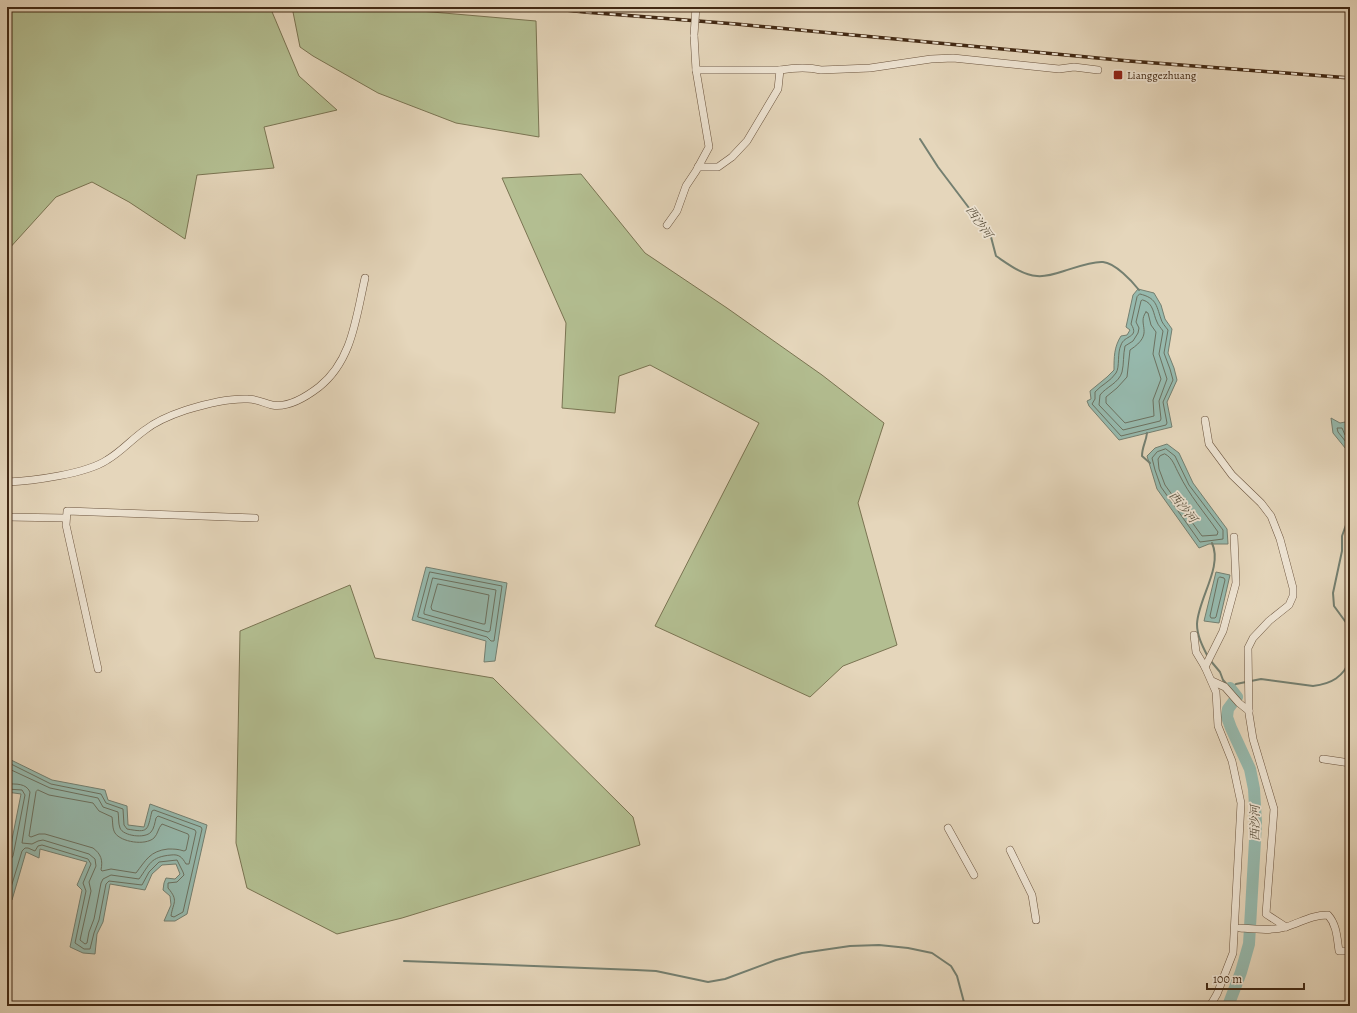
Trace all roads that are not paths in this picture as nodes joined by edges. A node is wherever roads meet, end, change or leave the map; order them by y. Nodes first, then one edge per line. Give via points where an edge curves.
1 (696, 7) edge
2 (696, 70) junction
3 (780, 70) junction
4 (1098, 70) dead end
5 (698, 167) junction
6 (667, 225) dead end
7 (365, 278) dead end
8 (1205, 420) dead end
9 (7, 482) edge
10 (7, 517) edge
11 (66, 518) junction
12 (255, 518) dead end
13 (1234, 537) dead end
14 (1194, 635) dead end
15 (1205, 667) junction
16 (98, 669) dead end
17 (1212, 682) junction
18 (1248, 711) junction
19 (1322, 759) dead end
20 (1350, 763) edge
21 (948, 828) dead end
22 (1010, 850) dead end
23 (974, 875) dead end
24 (1036, 920) dead end
25 (1286, 927) junction
26 (1240, 928) dead end
27 (1350, 951) edge
28 (1210, 1006) edge

1 - 2 street, bridge
2 - 3 street
2 - 5 street via 709,147
3 - 4 street via 870,68 953,58 1059,69 1074,66
3 - 5 street via 778,89 747,141 718,167
5 - 6 street via 686,186 677,211
7 - 9 street via 346,354 336,371 300,400 286,405 273,405 250,398 205,404 184,410 145,430 106,461 89,468 43,479
8 - 18 street via 1209,444 1232,475 1271,516 1293,588 1289,605 1268,621 1248,648
10 - 11 street
11 - 12 street via 67,511
11 - 16 street
13 - 15 street via 1236,583 1224,631
14 - 15 street via 1196,652
15 - 17 street
17 - 18 street via 1225,687
17 - 28 street via 1216,692 1218,726 1232,762 1241,803 1233,952
18 - 25 street via 1253,739 1274,809 1266,914
19 - 20 street
21 - 23 street
22 - 24 street via 1032,895
25 - 26 street via 1262,930
25 - 27 street via 1318,915 1328,915 1336,927 1339,951

